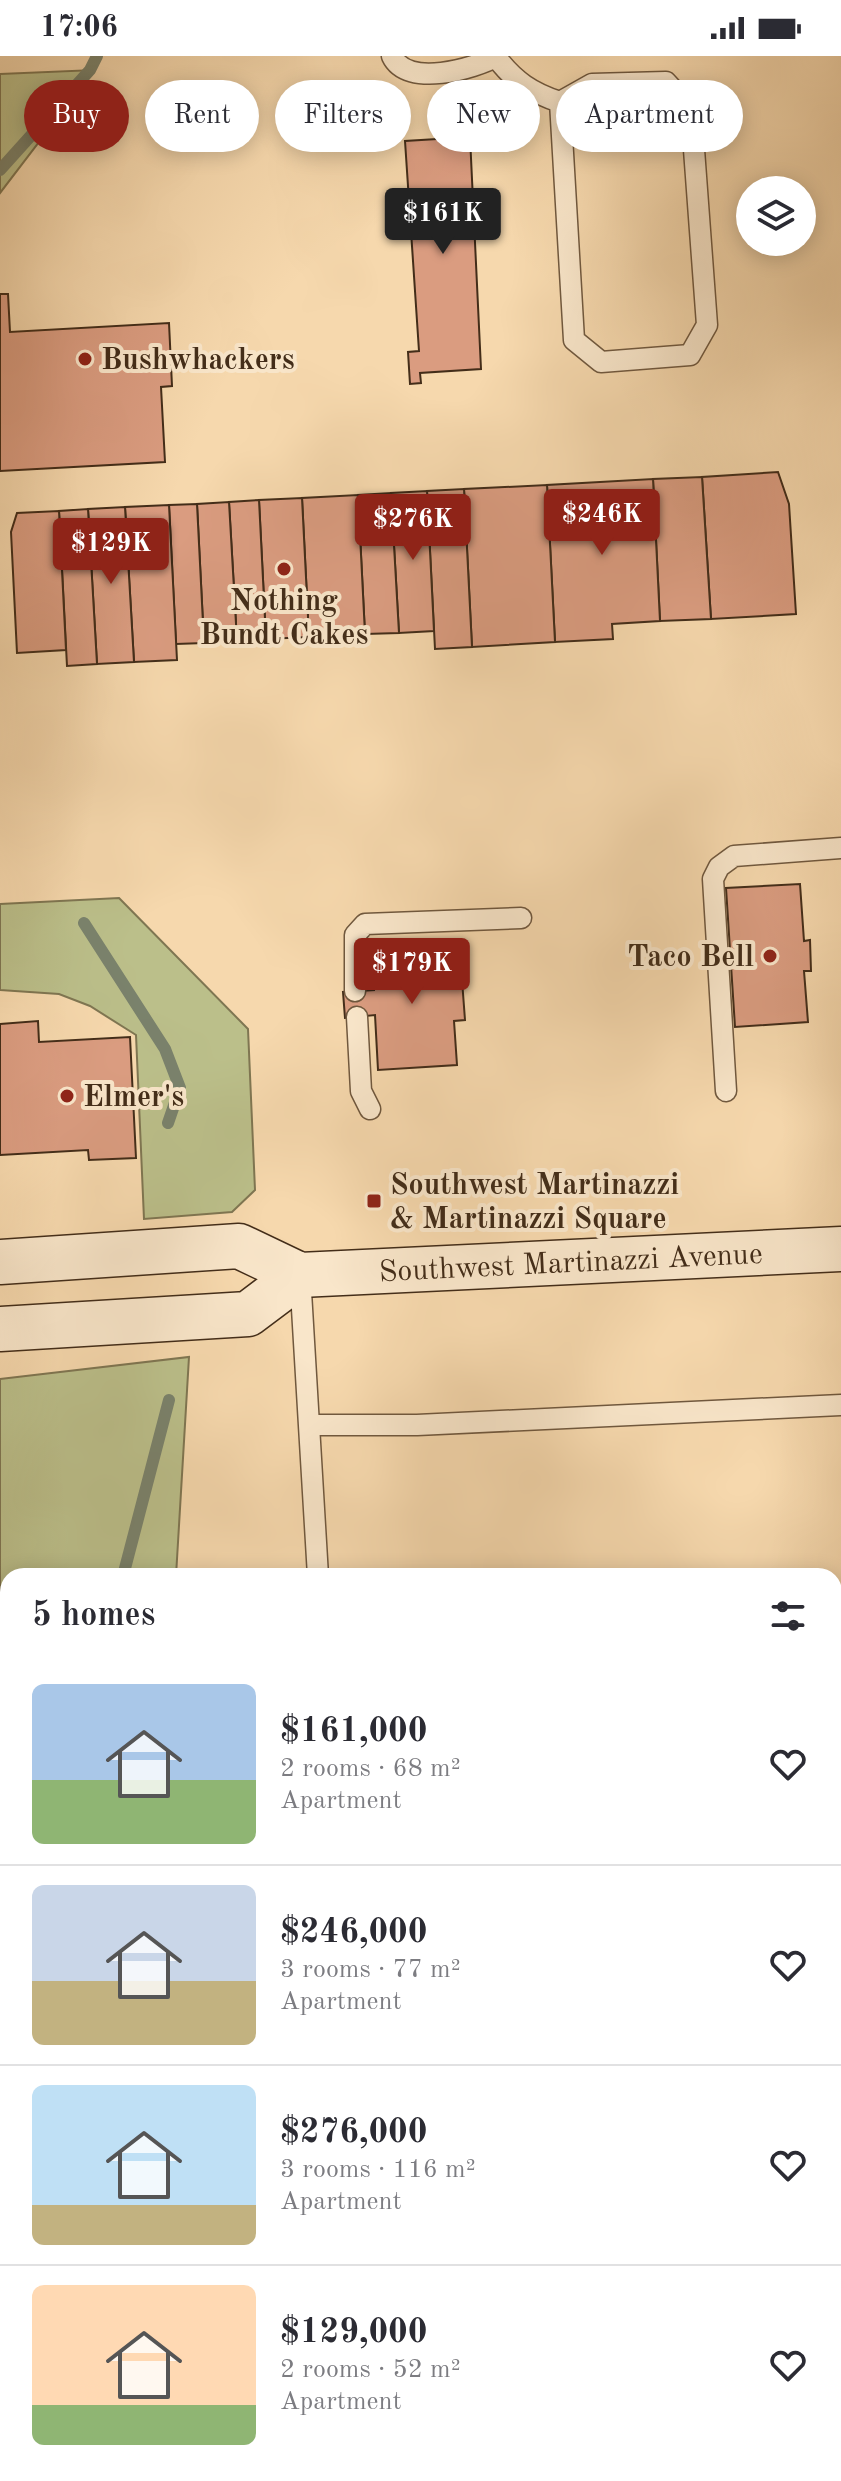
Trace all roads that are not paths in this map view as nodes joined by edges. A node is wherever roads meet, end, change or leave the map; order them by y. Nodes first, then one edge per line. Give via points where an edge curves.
1 (392, 56) edge
2 (497, 56) edge
3 (556, 101) edge
4 (560, 102) joint
5 (841, 848) edge
6 (521, 918) dead end
7 (355, 991) dead end
8 (357, 1017) dead end
9 (726, 1091) dead end
10 (370, 1109) dead end
11 (841, 1249) edge
12 (0, 1262) edge
13 (300, 1275) junction
14 (0, 1329) edge
15 (841, 1405) edge
16 (310, 1425) junction
17 (318, 1568) edge

1 - 2 lane via 414,72 433,74 464,70
2 - 3 lane via 519,83
4 - 4 lane via 574,340 601,362 690,355 707,325 691,109 666,82 592,84
5 - 9 lane via 734,856 713,879
6 - 7 lane via 365,924 355,935
8 - 10 lane via 361,1091
11 - 13 street, Southwest Martinazzi Avenue
12 - 13 street, Southwest Martinazzi Avenue via 239,1246
13 - 14 street via 248,1314
13 - 16 lane
15 - 16 lane via 417,1425
16 - 17 lane

